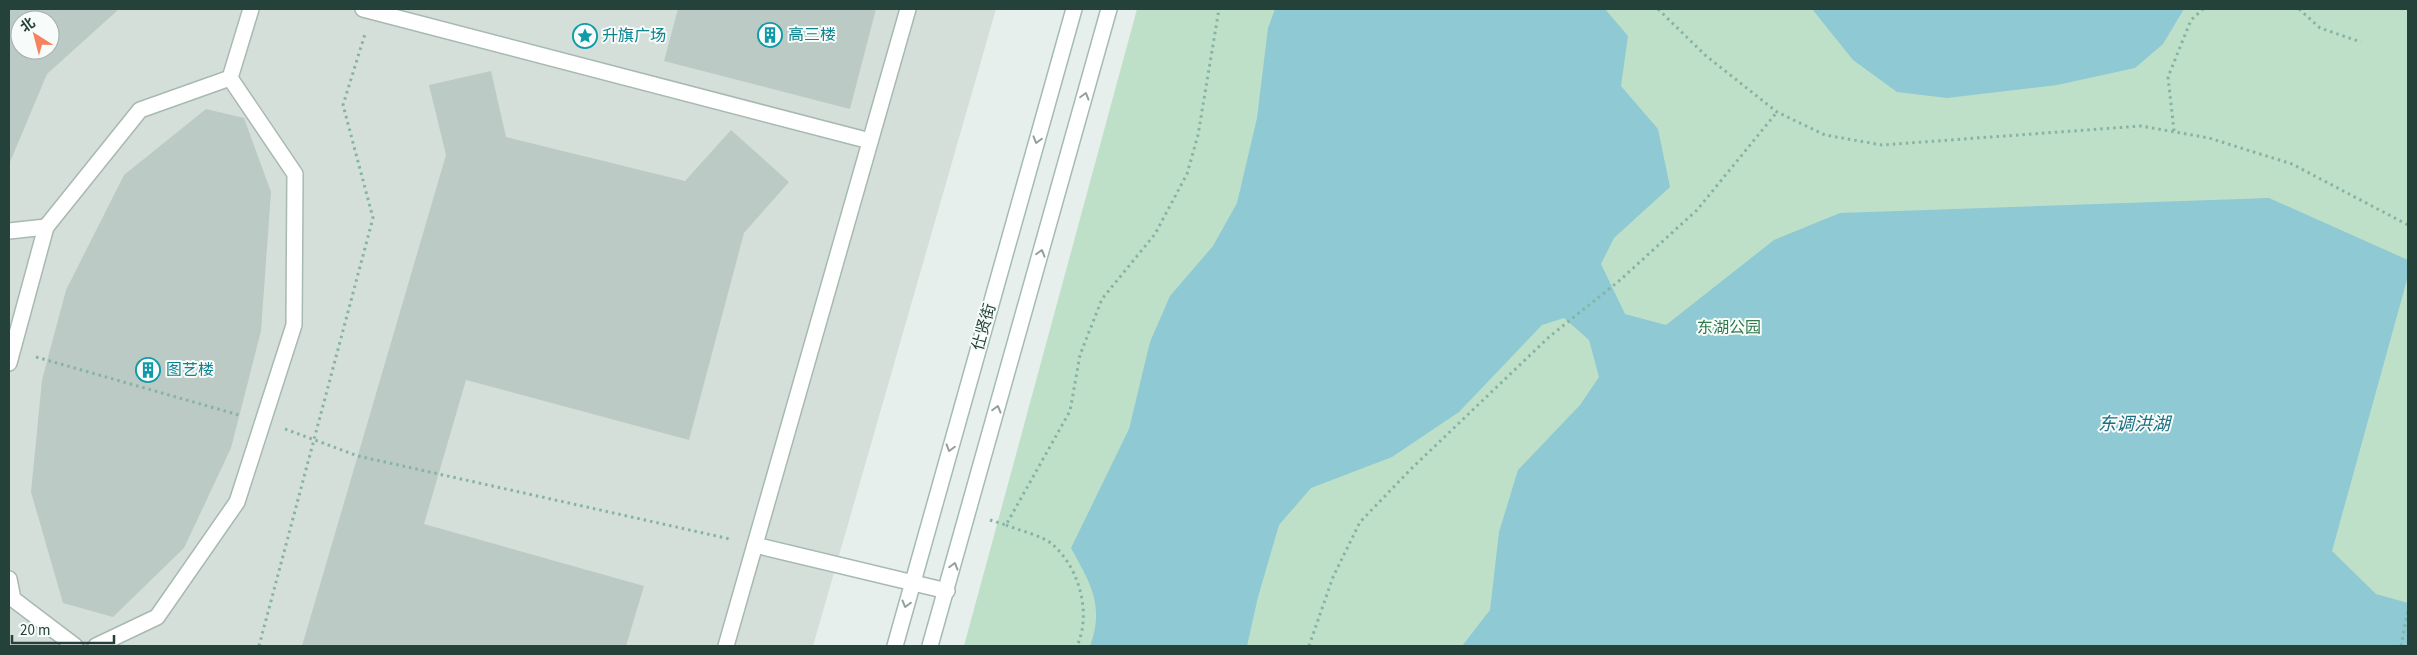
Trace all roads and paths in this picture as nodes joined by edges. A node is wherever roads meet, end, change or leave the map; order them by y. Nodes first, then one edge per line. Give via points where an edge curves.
1 (251, 9) edge
2 (908, 9) edge
3 (1074, 9) edge
4 (1109, 9) edge
5 (1219, 9) edge
6 (1658, 9) edge
7 (2203, 9) edge
8 (2299, 9) edge
9 (368, 10) edge
10 (2361, 42) dead end
11 (230, 78) junction
12 (1776, 112) junction
13 (2174, 132) junction
14 (870, 141) junction
15 (2408, 225) edge
16 (46, 227) junction
17 (9, 231) edge
18 (48, 360) dead end
19 (9, 364) edge
20 (239, 415) dead end
21 (263, 421) junction
22 (313, 440) junction
23 (984, 518) dead end
24 (1006, 525) junction
25 (755, 545) junction
26 (9, 579) edge
27 (912, 582) junction
28 (947, 591) junction
29 (2408, 610) edge
30 (75, 646) edge
31 (96, 646) edge
32 (259, 646) edge
33 (726, 646) edge
34 (895, 646) edge
35 (930, 646) edge
36 (1077, 646) edge
37 (1309, 646) edge
38 (2401, 646) edge

1 - 11 street
2 - 14 street
3 -> 27 street, 仕贤街
28 -> 4 street
5 - 24 path via 1198,135 1187,174 1155,234 1102,299 1080,355 1070,411
6 - 12 path via 1706,55
7 - 13 path via 2191,20 2168,77
8 - 10 path via 2320,28
9 - 14 street
9 - 22 path via 343,105 373,218
11 - 16 street via 140,110
11 - 21 street via 295,174 294,325
12 - 13 path via 1825,135 1882,145 2141,126
12 - 37 path via 1697,210 1619,282 1549,336 1410,469 1360,522 1333,577
13 - 15 path via 2209,138 2292,164
14 - 25 street
16 - 17 street
16 - 19 street
18 - 20 path
21 - 22 path
21 - 31 street via 237,502 157,617
22 - 25 path via 367,458
22 - 32 path
23 - 24 path
24 - 36 path via 1052,543 1068,564 1081,592 1084,618
25 - 27 street
25 - 33 street
26 - 30 street via 13,599
27 - 28 street
27 -> 34 street, 仕贤街
28 - 35 street
29 - 38 path

